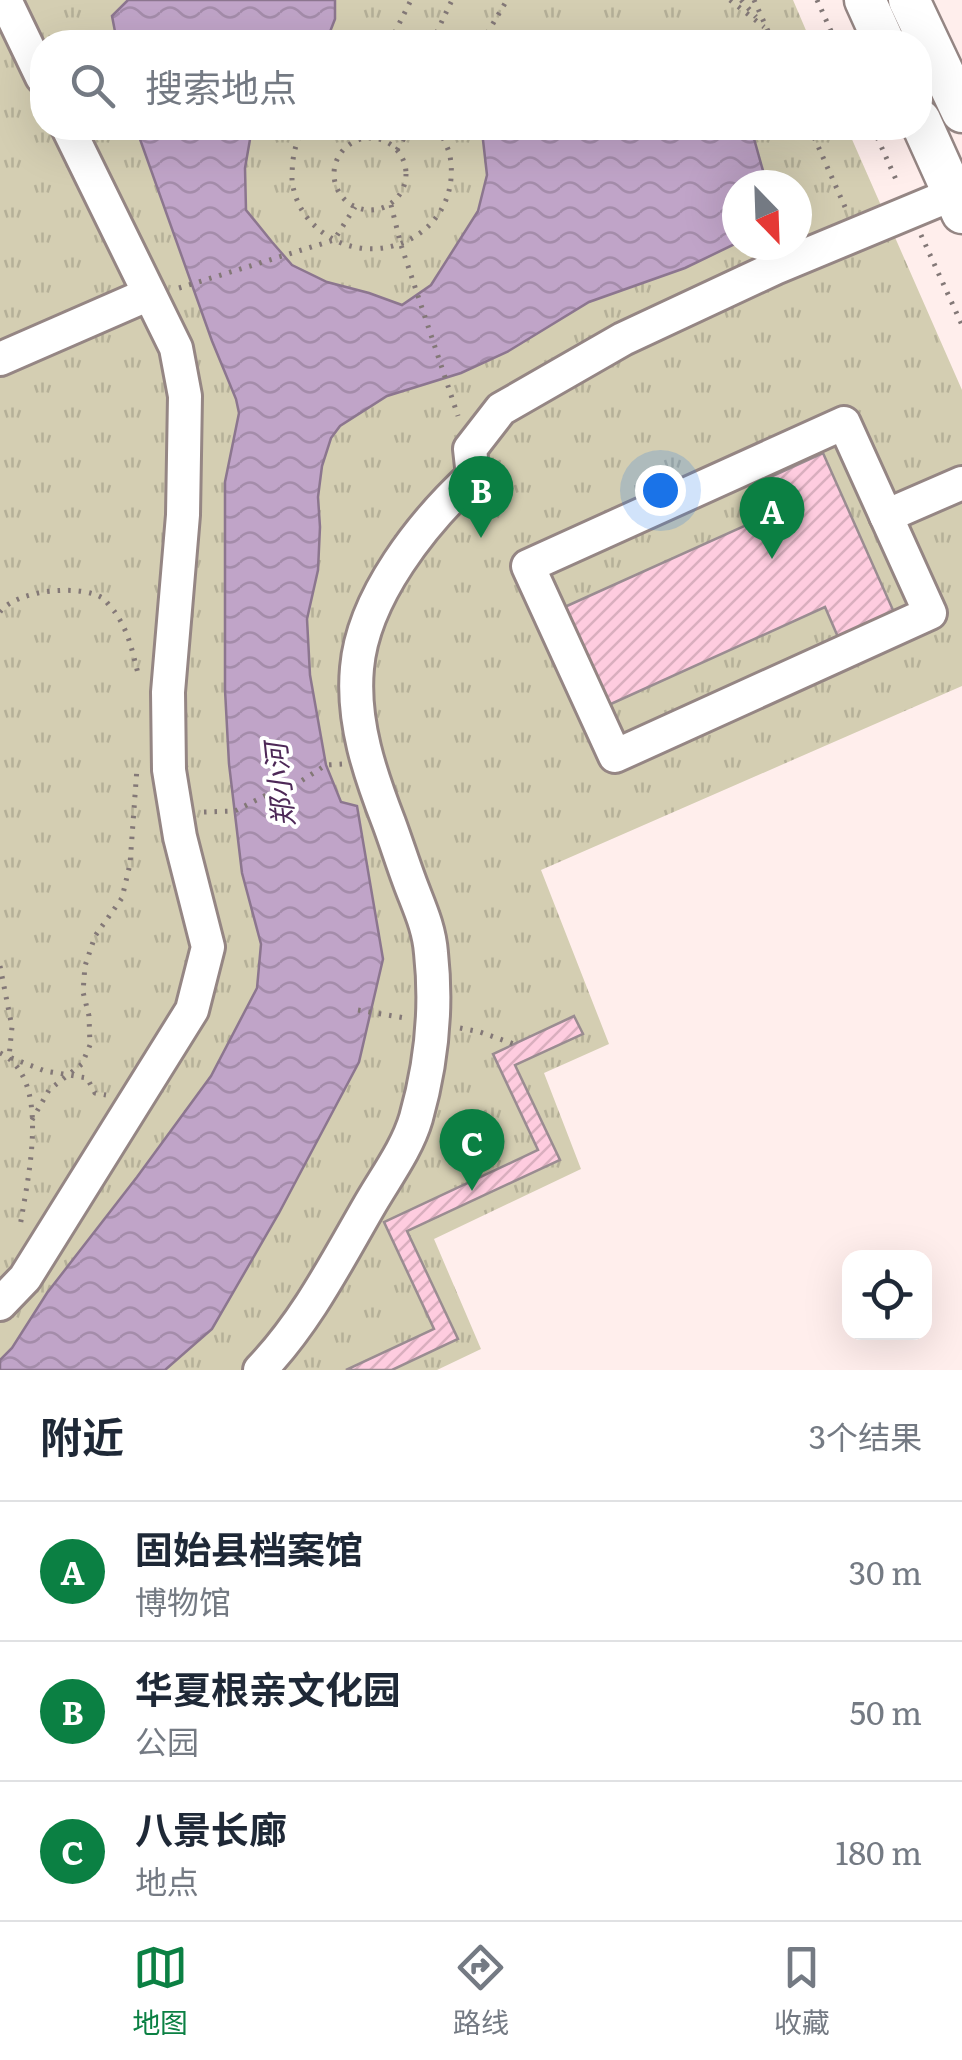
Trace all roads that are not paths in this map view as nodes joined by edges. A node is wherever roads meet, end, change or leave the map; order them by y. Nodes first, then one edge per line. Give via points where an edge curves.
1 (5, 0) edge
2 (864, 0) edge
3 (909, 0) edge
4 (878, 30) edge
5 (923, 30) edge
6 (932, 49) edge
7 (30, 51) edge
8 (962, 112) edge
9 (75, 140) edge
10 (929, 140) edge
11 (958, 203) edge
12 (165, 290) junction
13 (0, 359) edge
14 (962, 483) edge
15 (886, 516) junction
16 (0, 1304) edge
17 (260, 1370) edge

1 - 7 lane
2 - 4 main road
3 - 5 main road
6 - 8 main road
9 - 12 lane
10 - 11 main road
11 - 17 lane via 775,268 623,339 501,409 470,449 473,476 442,505 390,577 364,633 357,700 366,762 427,924 433,1016 428,1063 414,1122 392,1166 311,1306
12 - 13 lane
12 - 16 lane via 186,396 168,692 170,770 208,948 192,1010 24,1278
14 - 15 lane
15 - 15 lane via 844,423 528,566 615,756 930,614

